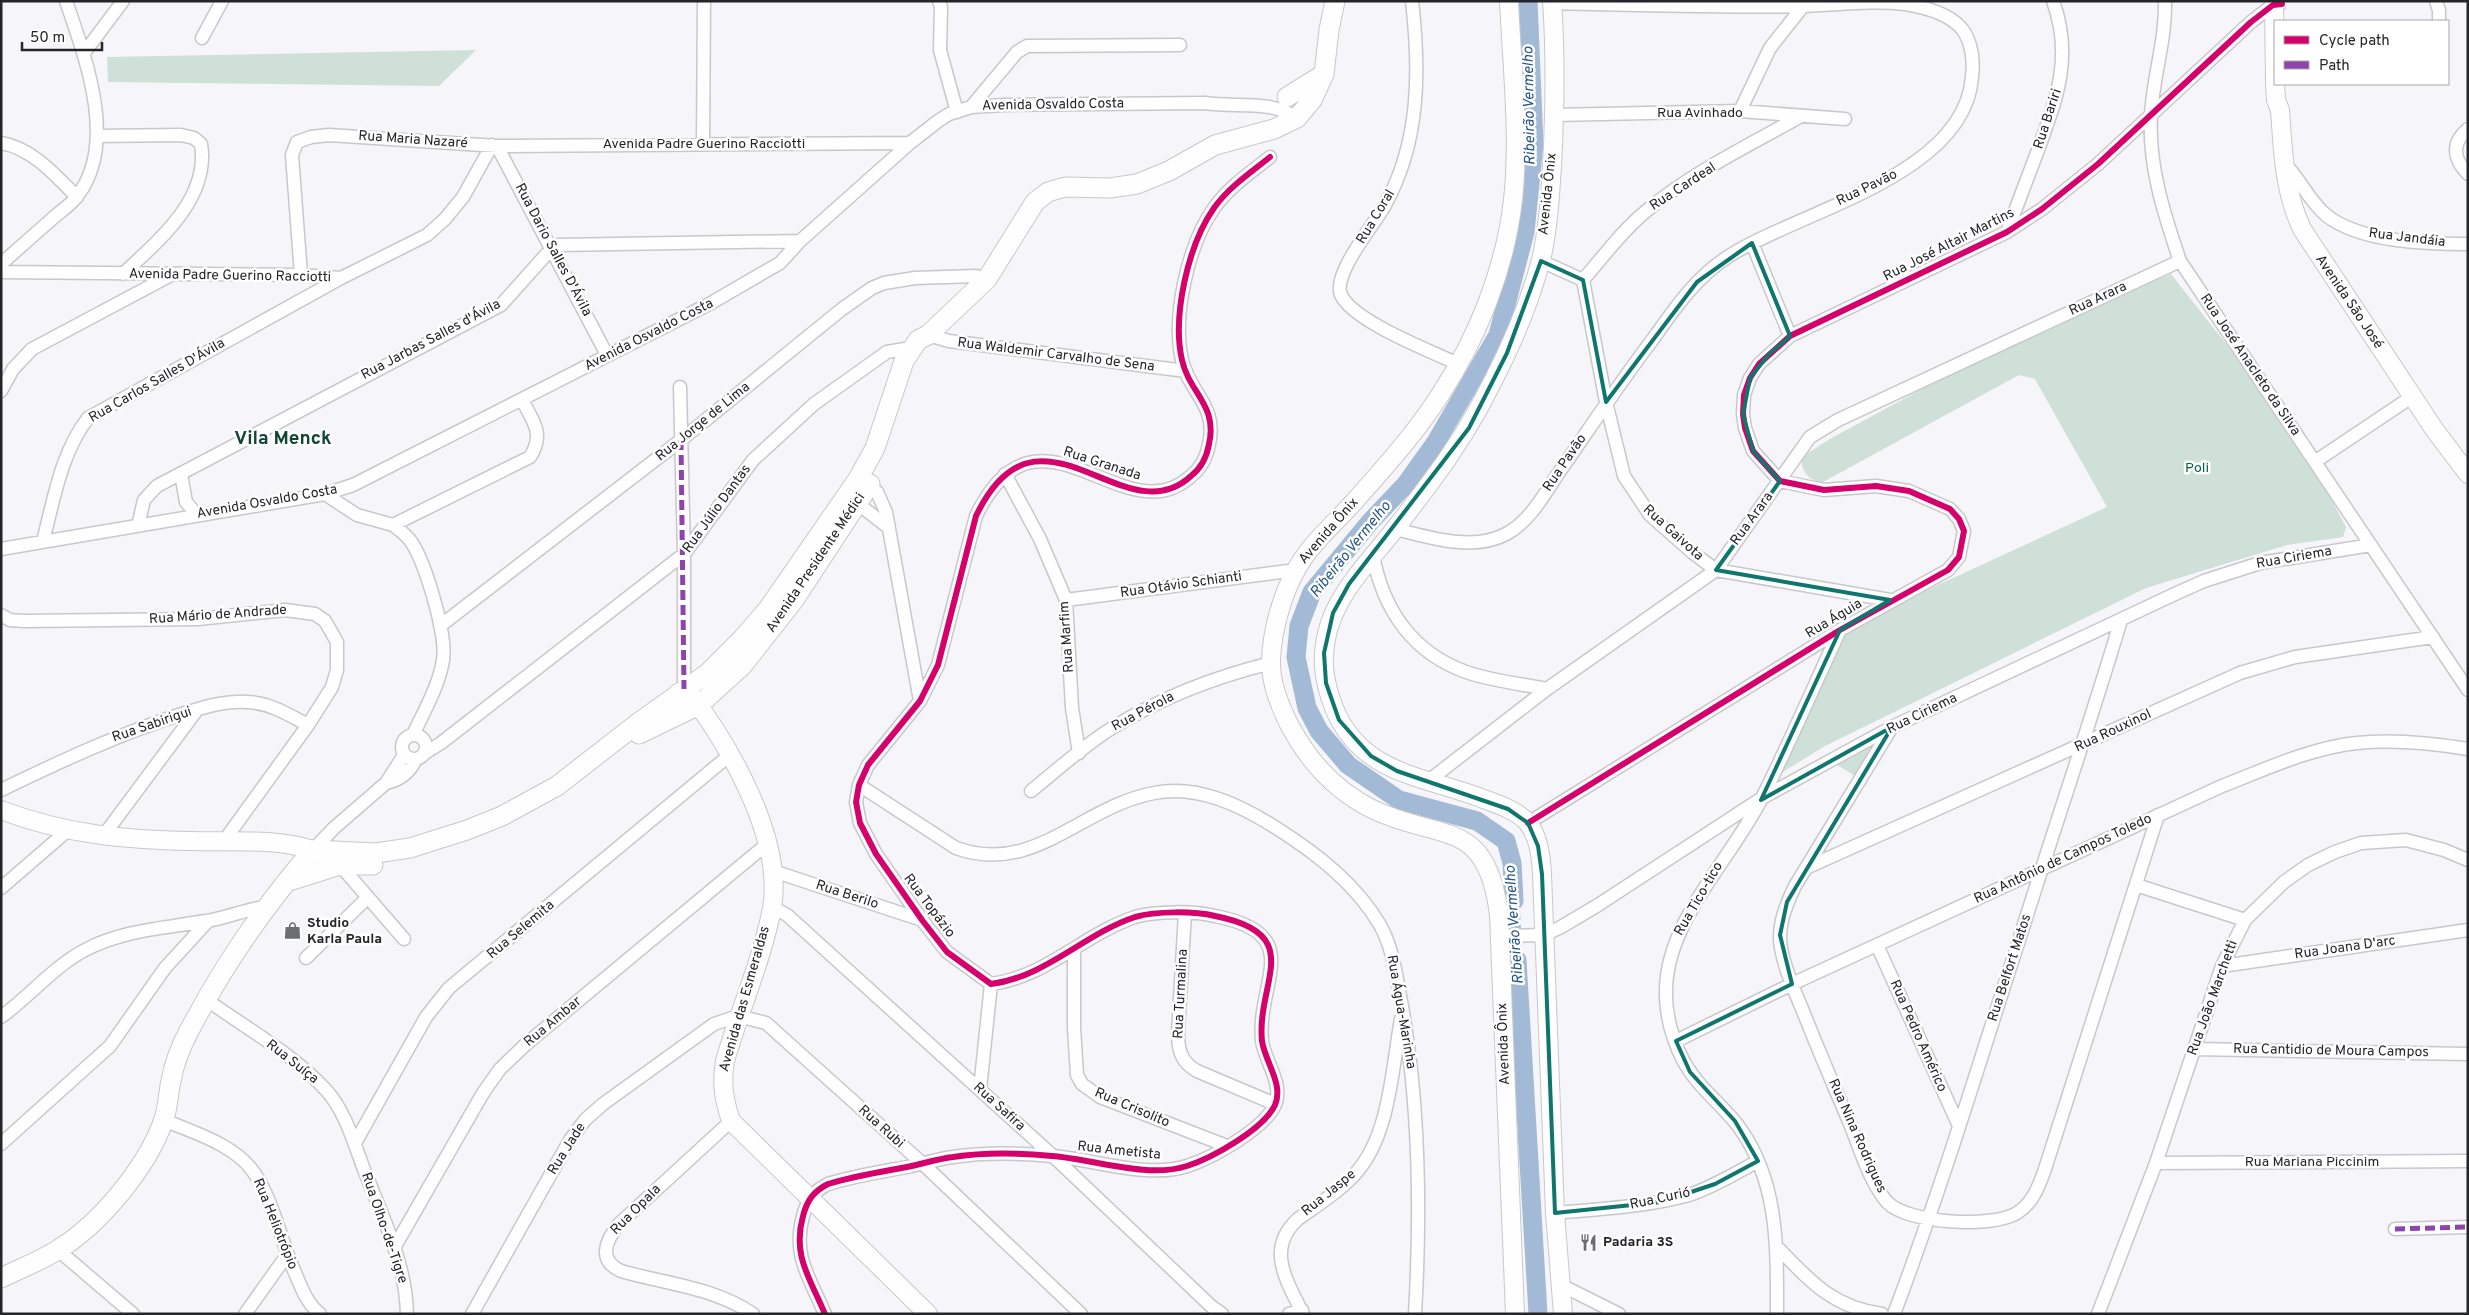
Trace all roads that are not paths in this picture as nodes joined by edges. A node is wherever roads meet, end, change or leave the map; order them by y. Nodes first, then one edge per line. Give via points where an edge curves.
1 (66, 1) edge
2 (123, 1) edge
3 (222, 1) edge
4 (704, 1) edge
5 (938, 1) edge
6 (1336, 1) edge
7 (1412, 1) edge
8 (1509, 1) edge
9 (2053, 1) edge
10 (2165, 1) edge
11 (2436, 1) edge
12 (1552, 2) edge
13 (1656, 3) edge
14 (1805, 4) edge
15 (2278, 11) edge
16 (2439, 20) edge
17 (202, 38) dead end
18 (1180, 45) dead end
19 (84, 53) junction
20 (1324, 74) junction
21 (2275, 85) edge
22 (2285, 85) edge
23 (1287, 97) junction
24 (1312, 100) junction
25 (1262, 105) junction
26 (971, 107) junction
27 (2280, 110) junction
28 (1740, 111) junction
29 (957, 112) junction
30 (1555, 114) junction
31 (2151, 115) junction
32 (1801, 116) junction
33 (1297, 118) junction
34 (1845, 118) dead end
35 (2468, 128) edge
36 (97, 136) junction
37 (1, 143) edge
38 (703, 143) junction
39 (910, 143) junction
40 (495, 146) junction
41 (1270, 157) dead end
42 (2284, 164) junction
43 (2468, 174) edge
44 (77, 197) junction
45 (2007, 232) junction
46 (800, 241) junction
47 (1752, 243) junction
48 (2467, 245) edge
49 (552, 248) junction
50 (1540, 261) junction
51 (2180, 261) junction
52 (1, 264) edge
53 (1, 272) edge
54 (123, 274) junction
55 (173, 274) junction
56 (301, 275) junction
57 (341, 278) junction
58 (987, 279) junction
59 (1583, 280) junction
60 (928, 335) junction
61 (1790, 336) junction
62 (910, 348) junction
63 (607, 355) junction
64 (1458, 364) junction
65 (1186, 371) junction
66 (680, 387) dead end
67 (1, 391) edge
68 (2413, 396) junction
69 (522, 400) junction
70 (1606, 402) junction
71 (682, 440) junction
72 (2316, 461) junction
73 (181, 474) junction
74 (1005, 474) junction
75 (2468, 474) edge
76 (1780, 481) junction
77 (864, 483) junction
78 (325, 494) junction
79 (853, 500) junction
80 (197, 515) junction
81 (393, 525) junction
82 (138, 526) junction
83 (888, 527) junction
84 (1395, 529) junction
85 (43, 541) junction
86 (2371, 545) junction
87 (1, 549) edge
88 (684, 554) junction
89 (1373, 555) junction
90 (1296, 570) junction
91 (1716, 570) junction
92 (1066, 600) junction
93 (1890, 600) junction
94 (1, 615) edge
95 (2121, 620) junction
96 (440, 626) junction
97 (1840, 630) junction
98 (2434, 637) junction
99 (743, 638) junction
100 (1271, 663) junction
101 (1547, 689) junction
102 (2468, 690) edge
103 (681, 691) junction
104 (920, 701) junction
105 (699, 705) junction
106 (197, 710) junction
107 (308, 725) junction
108 (1892, 727) junction
109 (453, 732) junction
110 (418, 737) junction
111 (2084, 745) junction
112 (2468, 749) edge
113 (1079, 753) junction
114 (731, 754) junction
115 (415, 756) junction
116 (1427, 782) junction
117 (859, 785) junction
118 (1, 790) edge
119 (1030, 791) dead end
120 (1762, 798) junction
121 (1, 810) edge
122 (2158, 815) junction
123 (1528, 823) junction
124 (67, 831) junction
125 (104, 835) junction
126 (224, 841) junction
127 (767, 844) junction
128 (313, 850) junction
129 (2468, 860) edge
130 (340, 865) junction
131 (1806, 868) junction
132 (2041, 869) junction
133 (772, 871) junction
134 (284, 883) junction
135 (2136, 885) junction
136 (1, 888) edge
137 (367, 898) junction
138 (266, 907) junction
139 (772, 907) junction
140 (1184, 913) junction
141 (224, 916) junction
142 (922, 920) junction
143 (2245, 920) junction
144 (208, 921) junction
145 (252, 927) junction
146 (2468, 930) edge
147 (1542, 935) junction
148 (1502, 936) junction
149 (404, 939) dead end
150 (1877, 945) junction
151 (1074, 950) junction
152 (306, 958) dead end
153 (2222, 966) junction
154 (990, 984) junction
155 (1792, 984) junction
156 (207, 1000) junction
157 (1403, 1010) junction
158 (738, 1016) junction
159 (1, 1017) edge
160 (1676, 1041) junction
161 (2195, 1049) junction
162 (2468, 1054) edge
163 (980, 1089) junction
164 (1275, 1104) junction
165 (164, 1120) junction
166 (732, 1121) junction
167 (1959, 1126) junction
168 (355, 1143) junction
169 (1, 1144) edge
170 (1227, 1146) junction
171 (1053, 1156) junction
172 (1758, 1161) junction
173 (2468, 1162) edge
174 (2156, 1163) junction
175 (923, 1164) junction
176 (810, 1198) junction
177 (1555, 1213) junction
178 (1929, 1220) junction
179 (2468, 1228) edge
180 (2395, 1229) dead end
181 (1777, 1247) junction
182 (394, 1248) junction
183 (58, 1250) junction
184 (287, 1256) junction
185 (2, 1275) edge
186 (1561, 1286) junction
187 (730, 1300) junction
188 (1302, 1312) edge
189 (133, 1314) edge
190 (245, 1314) edge
191 (320, 1314) edge
192 (408, 1314) edge
193 (472, 1314) edge
194 (728, 1314) edge
195 (753, 1314) edge
196 (825, 1314) edge
197 (928, 1314) edge
198 (1081, 1314) edge
199 (1222, 1314) edge
200 (1288, 1314) edge
201 (1416, 1314) edge
202 (1515, 1314) edge
203 (1563, 1314) edge
204 (1619, 1314) edge
205 (1777, 1314) edge
206 (1882, 1314) edge
207 (1894, 1314) edge
208 (2098, 1314) edge

1 - 19 street
2 - 19 street
3 - 17 street
4 - 38 street
5 - 29 street via 941,7 940,50
6 - 20 main road, Avenida Presidente Médici
7 - 64 street, Rua Coral via 1416,102 1406,156 1384,207 1343,274 1340,292 1348,304 1366,319
8 - 64 main road, Avenida Ônix via 1514,110 1513,200 1490,295
9 - 45 street, Rua Bariri via 2062,36 2061,77 2055,106
10 - 31 street, Rua José Anacleto da Silva via 2166,23
11 - 16 street
12 - 13 street, Rua Pavão
12 - 30 main road, Avenida Ônix
13 - 14 street, Rua Pavão
14 - 28 street via 1770,48
14 - 47 street, Rua Pavão via 1900,3 1945,16 1963,30 1969,41 1972,81 1963,109 1947,133 1915,163 1878,184
15 - 31 street, Rua José Altair Martins via 2251,22
18 - 26 street via 1027,46 1018,52
19 - 36 street via 92,84
20 - 23 main road
20 - 24 main road, Avenida Presidente Médici
21 - 27 main road, Avenida São José
22 - 27 main road, Avenida São José via 2286,100
23 - 24 street, Avenida Osvaldo Costa
23 - 25 street, Avenida Osvaldo Costa
24 - 33 main road, Avenida Presidente Médici
25 - 26 street, Avenida Osvaldo Costa
25 - 33 street, Avenida Osvaldo Costa via 1281,109
26 - 29 street, Avenida Osvaldo Costa
27 - 42 main road, Avenida São José
28 - 30 street, Rua Avinhado
28 - 32 street, Rua Avinhado
29 - 39 street, Avenida Osvaldo Costa via 938,121
30 - 50 main road, Avenida Ônix via 1549,203
31 - 45 street, Rua José Altair Martins via 2077,181
31 - 51 street, Rua José Anacleto da Silva via 2152,151 2162,210
32 - 34 street, Rua Avinhado
32 - 59 street, Rua Cardeal via 1651,207 1622,234
33 - 58 main road, Avenida Presidente Médici via 1215,145 1168,172 1137,184 1110,188 1064,188 1048,192 1035,202
35 - 43 street via 2457,139 2455,149 2460,166
36 - 44 street via 88,179
36 - 54 street via 182,136 194,138 201,144 202,166 189,202 159,240
37 - 44 street via 27,152
38 - 39 street, Avenida Padre Guerino Racciotti
38 - 40 street, Avenida Padre Guerino Racciotti
39 - 46 street, Avenida Osvaldo Costa
40 - 49 street, Rua Dario Salles D'Ávila
40 - 56 street, Rua Maria Nazaré via 329,135 297,142 293,148 292,164
40 - 57 street, Avenida Padre Guerino Racciotti via 463,197 427,235
41 - 65 street, Rua Granada via 1232,188 1214,208 1197,241 1187,276 1180,325 1180,350
42 - 48 street, Rua Jandáia via 2325,214 2348,228 2397,239
42 - 68 main road, Avenida São José via 2290,199 2302,229
44 - 52 street
45 - 61 street, Rua José Altair Martins
46 - 49 street via 567,243
46 - 63 street, Avenida Osvaldo Costa via 761,276
47 - 61 street
47 - 70 street, Rua Pavão via 1727,257 1697,282
49 - 63 street, Rua Dario Salles D'Ávila
49 - 73 street, Rua Jarbas Salles d'Ávila via 501,305
50 - 59 street
50 - 84 main road, Avenida Ônix via 1507,353 1473,420
51 - 72 street, Rua José Anacleto da Silva
51 - 76 street, Rua Arara via 1838,420 1810,437
53 - 54 street, Avenida Padre Guerino Racciotti
54 - 55 street, Avenida Padre Guerino Racciotti
55 - 56 street, Avenida Padre Guerino Racciotti
55 - 67 street via 32,349 13,369
56 - 57 street, Avenida Padre Guerino Racciotti
57 - 85 street, Rua Carlos Salles D'Ávila via 88,418 75,435 66,457
58 - 60 main road, Avenida Presidente Médici
58 - 71 street, Rua Jorge de Lima via 976,276 915,278 872,288
59 - 70 street, Rua Gaivota
60 - 62 main road, Avenida Presidente Médici
60 - 65 street, Rua Waldemir Carvalho de Sena via 949,341
60 - 77 main road, Avenida Presidente Médici via 889,444
61 - 76 street, Rua José Altair Martins via 1759,364 1744,395 1745,428 1753,451
62 - 77 main road, Avenida Presidente Médici
62 - 88 street, Rua Júlio Dantas via 887,352 814,404 766,445 740,475
63 - 69 street, Avenida Osvaldo Costa
64 - 90 main road, Avenida Ônix via 1414,434 1311,548
65 - 74 street, Rua Granada via 1209,411 1211,436 1208,452 1200,467 1180,485 1160,492 1143,491 1053,462 1027,463
66 - 71 street
68 - 72 street
68 - 75 main road, Avenida São José
69 - 78 street, Avenida Osvaldo Costa via 374,475
69 - 81 street via 539,437 530,457
70 - 84 street, Rua Pavão via 1530,513 1505,535 1483,542 1458,542
70 - 91 street, Rua Gaivota via 1624,476 1637,499 1670,534
71 - 88 street
71 - 96 street, Rua Jorge de Lima
72 - 86 street, Rua José Anacleto da Silva
73 - 80 street via 186,502
73 - 82 street, Rua Jarbas Salles d'Ávila via 148,493
74 - 92 street, Rua Marfim via 1040,539
74 - 104 street, Rua Granada via 983,501 976,516 942,652
76 - 91 street, Rua Arara
76 - 93 street, Rua Águia via 1824,490 1892,487 1928,498 1956,515 1964,531 1959,557 1928,582
77 - 79 main road, Avenida Presidente Médici
77 - 83 street via 882,500
78 - 80 street, Avenida Osvaldo Costa
78 - 81 street via 357,515
79 - 83 street
79 - 99 main road, Avenida Presidente Médici
79 - 105 main road, Avenida Presidente Médici via 794,600 742,666
80 - 82 street, Avenida Osvaldo Costa
81 - 96 street via 405,534 418,555
82 - 85 street, Avenida Osvaldo Costa
83 - 104 street
84 - 89 main road, Avenida Ônix
85 - 87 street, Avenida Osvaldo Costa
86 - 95 street, Rua Ciriema via 2240,569 2204,581
86 - 98 street, Rua José Anacleto da Silva
88 - 103 street
88 - 109 street, Rua Júlio Dantas
89 - 101 street via 1379,581 1395,618 1413,640 1468,673
89 - 116 main road, Avenida Ônix via 1349,584 1333,613 1324,653 1326,683 1339,720 1356,742 1389,768
90 - 92 street, Rua Otávio Schianti
90 - 100 main road, Avenida Ônix via 1278,619
91 - 93 street, Rua Gaivota
91 - 101 street, Rua Arara
92 - 113 street, Rua Marfim via 1072,708
93 - 97 street, Rua Águia
94 - 107 street, Rua Mário de Andrade via 10,620 24,621 198,620 285,610 315,614 328,625 337,642 337,670 332,687
95 - 108 street, Rua Ciriema
95 - 111 street, Rua Belfort Matos
96 - 110 street via 444,648 440,672
97 - 120 street, Rua Tico-tico
97 - 123 street, Rua Águia
98 - 102 street, Rua José Anacleto da Silva
98 - 111 street, Rua Rouxinol via 2295,657 2240,673
99 - 103 main road, Avenida Presidente Médici via 708,673
99 - 105 main road via 742,651 736,662 713,684
100 - 113 street, Rua Pérola via 1224,675 1172,696 1120,724
100 - 148 main road, Avenida Ônix via 1287,721 1310,757 1335,785 1377,811 1461,839 1478,854 1490,871 1496,891
101 - 116 street, Rua Arara
103 - 105 main road, Avenida das Esmeraldas via 688,693
103 - 128 main road, Avenida Presidente Médici via 557,786 502,816 410,848 376,853
104 - 117 street, Rua Topázio via 875,755
105 - 114 main road, Avenida das Esmeraldas
105 - 130 main road, Avenida Presidente Médici via 624,742 550,797 498,826 411,859
106 - 107 street, Rua Sabirigui via 232,702 249,702 266,705
106 - 118 street, Rua Sabirigui via 102,743
106 - 125 street
107 - 126 street, Rua Mário de Andrade
108 - 120 street, Rua Ciriema
108 - 131 street, Rua Nina Rodrigues
109 - 110 street, Rua Júlio Dantas
109 - 115 street, Rua Júlio Dantas via 441,743
110 - 115 street
110 - 115 street, Rua Júlio Dantas via 407,737 402,744
111 - 131 street, Rua Rouxinol
111 - 132 street, Rua Belfort Matos
112 - 122 street, Rua Antônio de Campos Toledo via 2409,742 2355,743 2326,749 2222,786
113 - 119 street, Rua Pérola
114 - 127 main road, Avenida das Esmeraldas
114 - 168 street, Rua Selemita via 449,988 426,1017
115 - 128 street, Rua Júlio Dantas
116 - 123 main road, Avenida Ônix via 1494,803
117 - 142 street, Rua Topázio via 857,813 864,833
117 - 157 street, Rua Água-Marinha via 943,842 970,853 989,855 1009,855 1032,849 1113,805 1156,792 1202,794 1245,810 1295,840 1331,868 1369,908 1388,943
120 - 147 street, Rua Ciriema via 1598,905
120 - 160 street, Rua Tico-tico via 1685,919 1674,943 1665,994
121 - 124 main road
122 - 132 street, Rua Antônio de Campos Toledo
122 - 135 street, Rua Nina Rodrigues
123 - 147 main road via 1541,859
124 - 125 main road
124 - 136 street
125 - 126 main road via 166,841
126 - 128 main road via 280,842
127 - 133 main road, Avenida das Esmeraldas
127 - 182 street, Rua Ambar via 500,1069
128 - 130 main road
128 - 134 main road
129 - 143 street, Rua João Marchetti via 2406,840 2361,843 2308,864
130 - 134 main road
130 - 137 street
131 - 155 street, Rua Nina Rodrigues via 1787,902 1782,922 1781,947
132 - 150 street, Rua Antônio de Campos Toledo
132 - 167 street, Rua Belfort Matos
133 - 139 main road, Avenida das Esmeraldas
133 - 142 street, Rua Berilo
134 - 138 main road
135 - 143 street
135 - 178 street, Rua Nina Rodrigues via 2045,1170 2031,1200 2004,1219
137 - 149 street
137 - 152 street
138 - 141 street
138 - 145 main road
139 - 158 main road, Avenida das Esmeraldas
139 - 163 street, Rua Safira via 786,915
140 - 151 street via 1133,918
140 - 164 street, Rua Turmalina via 1179,1052 1186,1064 1197,1071
140 - 164 street via 1214,915 1242,923 1254,929 1271,951 1272,968 1262,1036 1277,1089
141 - 144 street
141 - 145 street
142 - 154 street, Rua Topázio via 947,952
143 - 153 street, Rua João Marchetti
144 - 159 street via 156,927 112,938 84,951 55,971
144 - 169 street via 165,968 110,1046
145 - 156 main road
146 - 153 street, Rua Joana D'arc
147 - 148 street, Rua Ciriema
147 - 177 main road
148 - 202 main road, Avenida Ônix
150 - 155 street, Rua Antônio de Campos Toledo
150 - 167 street, Rua Pedro Américo
151 - 154 street via 1027,976
151 - 170 street, Rua Crisolito via 1075,1063 1082,1084 1100,1097
153 - 161 street, Rua João Marchetti
154 - 163 street
155 - 160 street, Rua Antônio de Campos Toledo
155 - 178 street, Rua Nina Rodrigues via 1879,1190 1899,1210
156 - 165 main road via 179,1053
156 - 168 street, Rua Suíça via 312,1076 335,1102
157 - 188 street, Rua Jaspe via 1384,1118 1377,1140 1355,1175 1290,1226 1282,1243 1281,1263
157 - 201 street, Rua Água-Marinha via 1414,1082 1417,1137
158 - 166 main road, Avenida das Esmeraldas via 722,1075 725,1103
158 - 175 street, Rua Rubi via 766,1023
158 - 193 street, Rua Jade via 714,1024 585,1120 570,1140
160 - 172 street, Rua Tico-tico via 1690,1072 1735,1122
161 - 162 street, Rua Cantidio de Moura Campos
161 - 174 street, Rua João Marchetti
163 - 171 street, Rua Safira
164 - 170 street, Rua Ametista via 1258,1125
165 - 183 main road via 138,1170 93,1221
165 - 184 street, Rua Heliotrópio via 230,1151 251,1169 262,1186
166 - 176 main road, Avenida das Esmeraldas
166 - 187 street, Rua Opala via 626,1216 611,1234 605,1251 609,1264 621,1271
167 - 178 street, Rua Belfort Matos
168 - 182 street, Rua Olho-de-Tigre
170 - 171 street, Rua Ametista via 1189,1166 1167,1169
171 - 175 street, Rua Ametista via 974,1155
171 - 199 street, Rua Safira
172 - 177 street, Rua Curió via 1715,1184 1669,1200
172 - 181 street, Rua Tico-tico via 1768,1186
173 - 174 street, Rua Mariana Piccinim
174 - 208 street, Rua João Marchetti
175 - 176 street, Rua Ametista via 841,1180 817,1190
175 - 198 street, Rua Rubi
176 - 196 street via 800,1225 798,1248 805,1272
176 - 197 main road, Avenida das Esmeraldas
177 - 186 main road
178 - 207 street, Rua Belfort Matos
179 - 180 street
181 - 205 street, Rua Tico-tico
181 - 206 street via 1824,1293 1857,1309
182 - 192 street, Rua Olho-de-Tigre via 404,1279
183 - 185 main road
183 - 189 street
184 - 190 street
184 - 191 street, Rua Heliotrópio via 308,1301
186 - 203 main road
186 - 204 street
187 - 194 street
187 - 195 street, Rua Opala
188 - 200 street

